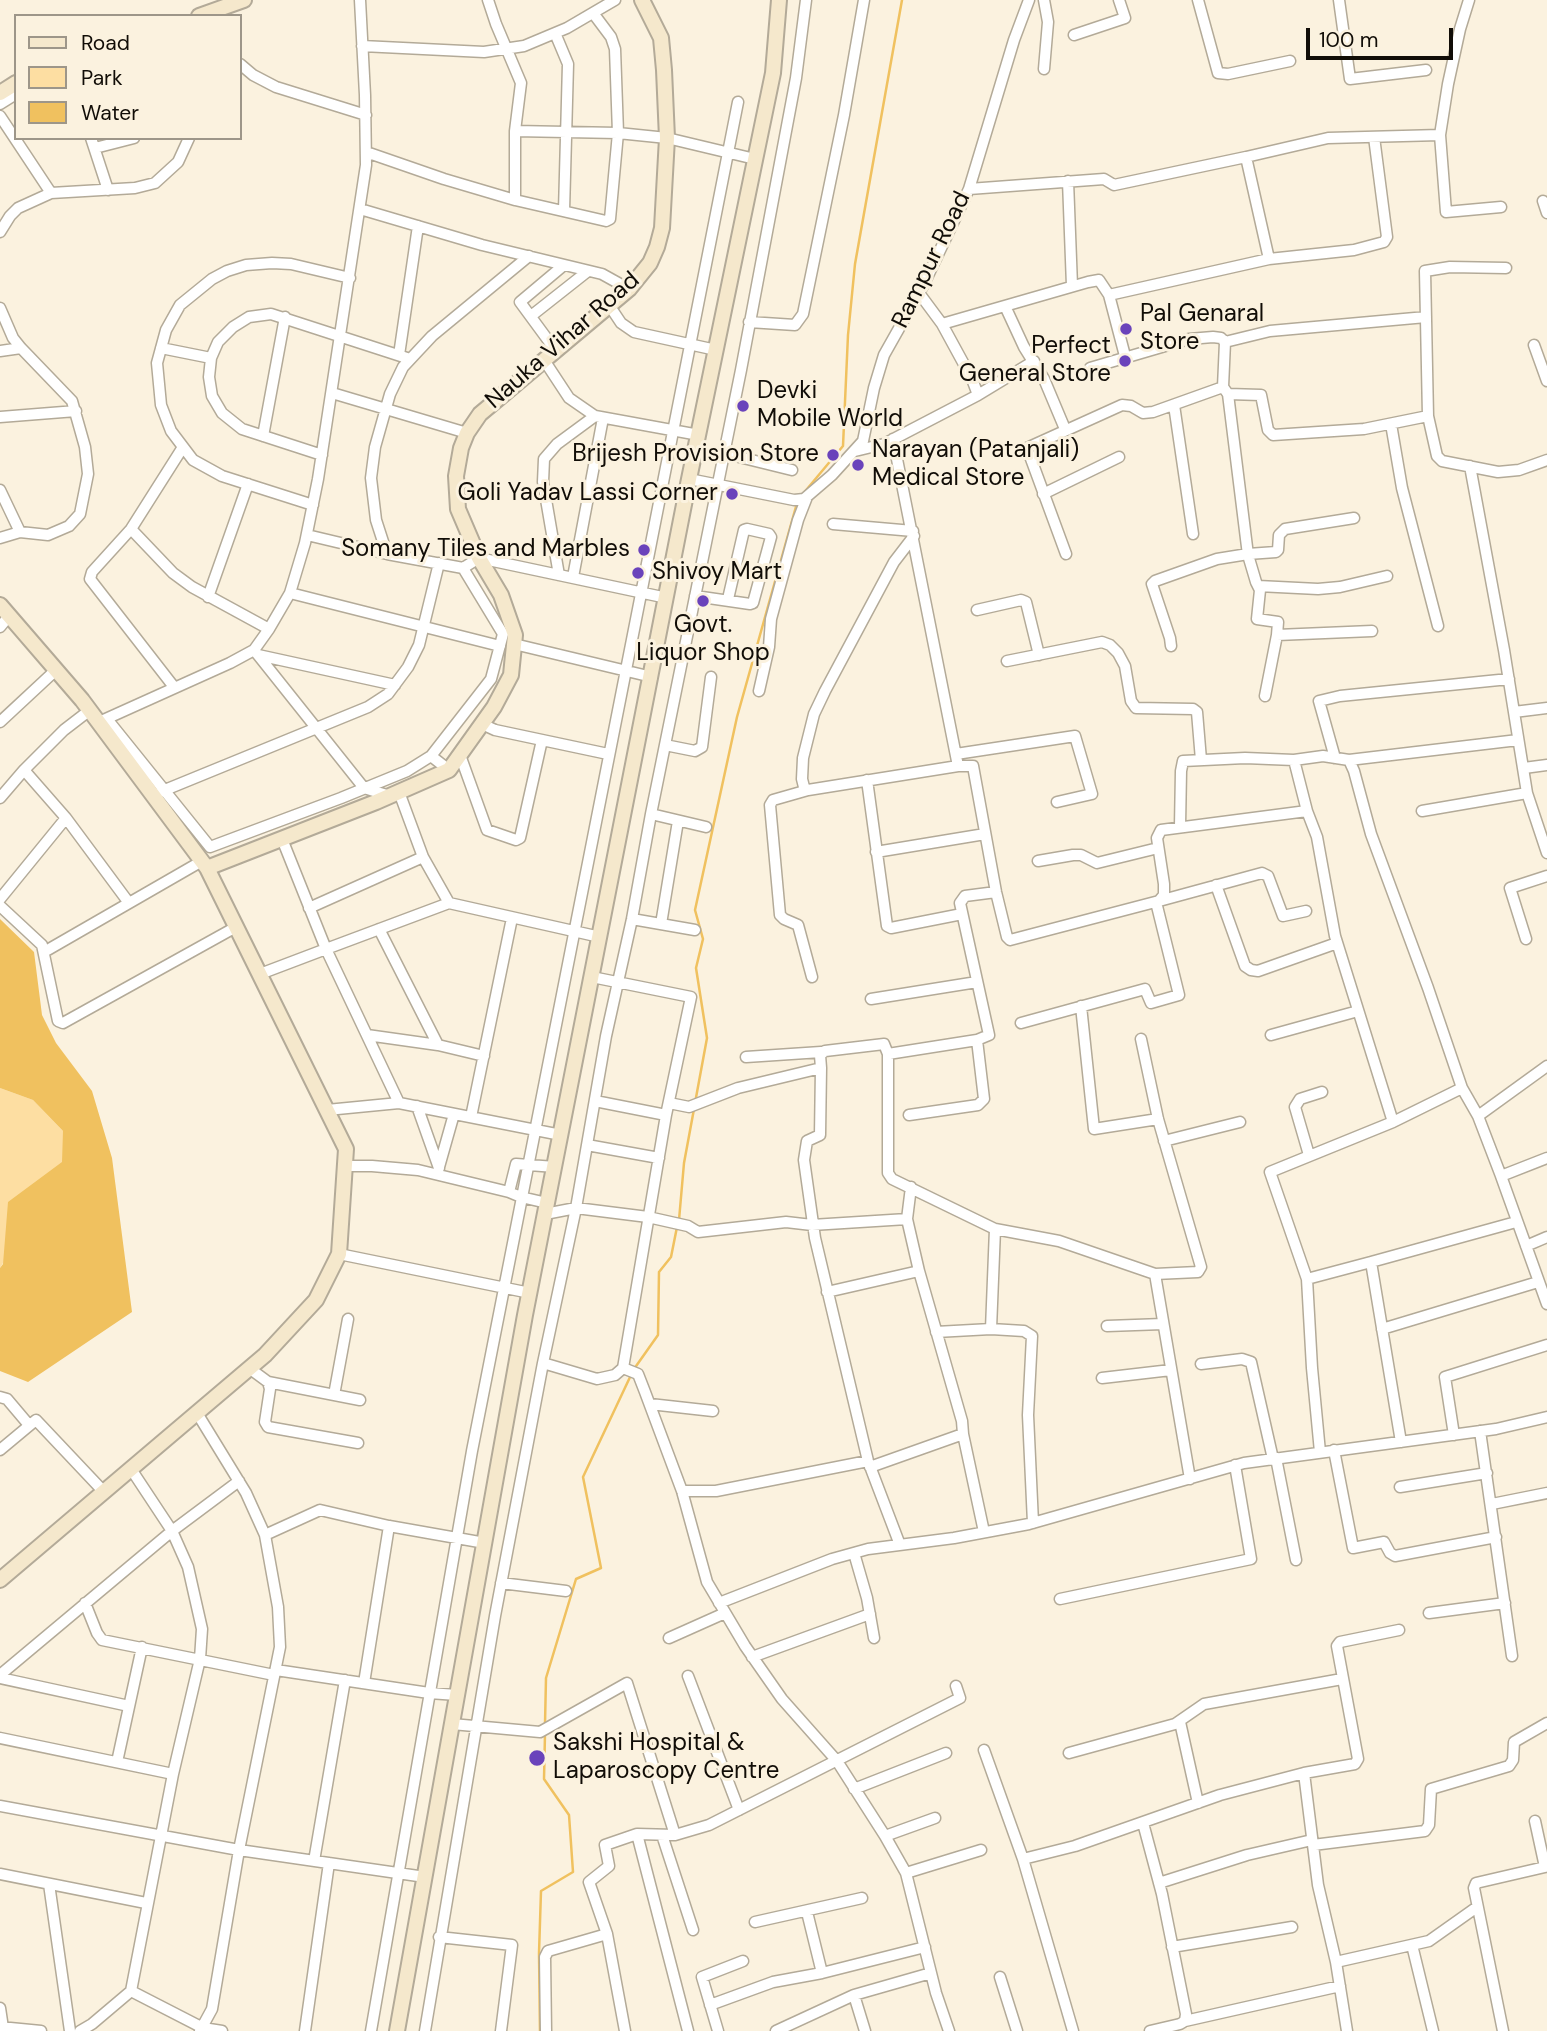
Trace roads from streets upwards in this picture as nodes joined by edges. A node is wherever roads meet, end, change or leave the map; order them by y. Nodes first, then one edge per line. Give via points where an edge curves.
1 (244, 0) edge
2 (360, 0) edge
3 (488, 0) edge
4 (615, 0) edge
5 (642, 0) edge
6 (779, 0) edge
7 (806, 0) edge
8 (864, 0) edge
9 (1029, 0) edge
10 (1044, 0) edge
11 (1119, 0) edge
12 (1198, 0) edge
13 (1339, 0) edge
14 (1469, 0) edge
15 (593, 13) junction
16 (205, 14) edge
17 (555, 33) junction
18 (1074, 35) dead end
19 (362, 46) junction
20 (506, 49) junction
21 (1290, 61) dead end
22 (242, 66) edge
23 (1044, 69) dead end
24 (1426, 70) dead end
25 (738, 102) dead end
26 (366, 115) junction
27 (0, 116) edge
28 (515, 131) junction
29 (567, 133) junction
30 (618, 133) junction
31 (1440, 135) junction
32 (1374, 136) junction
33 (14, 137) edge
34 (667, 138) junction
35 (16, 140) edge
36 (118, 140) edge
37 (189, 140) edge
38 (93, 143) edge
39 (366, 152) junction
40 (728, 152) junction
41 (1246, 157) junction
42 (755, 159) junction
43 (1068, 181) junction
44 (969, 189) junction
45 (108, 190) junction
46 (51, 193) junction
47 (515, 200) junction
48 (1543, 201) dead end
49 (1501, 207) dead end
50 (360, 209) junction
51 (564, 211) junction
52 (1547, 213) edge
53 (418, 226) junction
54 (0, 232) edge
55 (529, 256) junction
56 (1269, 259) junction
57 (564, 265) junction
58 (1506, 268) dead end
59 (588, 271) junction
60 (350, 278) junction
61 (1072, 286) junction
62 (629, 289) junction
63 (919, 293) junction
64 (1109, 295) junction
65 (609, 305) junction
66 (1004, 306) junction
67 (0, 308) edge
68 (530, 316) junction
69 (285, 317) junction
70 (1426, 317) junction
71 (749, 322) junction
72 (942, 324) junction
73 (341, 336) junction
74 (1225, 342) junction
75 (689, 344) junction
76 (1534, 345) dead end
77 (21, 348) junction
78 (161, 348) junction
79 (716, 350) junction
80 (0, 351) edge
81 (399, 355) junction
82 (550, 355) junction
83 (1125, 356) junction
84 (211, 358) junction
85 (411, 359) junction
86 (1034, 361) junction
87 (1090, 368) dead end
88 (1547, 381) edge
89 (1226, 391) junction
90 (332, 394) junction
91 (978, 395) junction
92 (1174, 405) junction
93 (386, 410) junction
94 (76, 411) junction
95 (1429, 416) junction
96 (0, 417) edge
97 (599, 417) junction
98 (1391, 424) junction
99 (672, 429) junction
100 (1065, 429) junction
101 (467, 433) junction
102 (699, 435) junction
103 (263, 436) junction
104 (894, 439) junction
105 (183, 447) junction
106 (855, 451) junction
107 (723, 453) junction
108 (322, 455) junction
109 (1119, 457) dead end
110 (1547, 460) edge
111 (1469, 466) junction
112 (792, 470) dead end
113 (689, 479) junction
114 (248, 484) junction
115 (717, 485) junction
116 (0, 490) edge
117 (1043, 494) junction
118 (802, 499) junction
119 (313, 505) junction
120 (1354, 518) dead end
121 (833, 524) dead end
122 (131, 529) junction
123 (20, 532) junction
124 (913, 534) junction
125 (1193, 534) dead end
126 (307, 535) junction
127 (0, 538) edge
128 (387, 554) junction
129 (1066, 554) dead end
130 (1248, 554) junction
131 (478, 558) junction
132 (439, 563) junction
133 (463, 568) junction
134 (559, 575) junction
135 (1387, 576) dead end
136 (573, 577) junction
137 (1258, 586) junction
138 (640, 591) junction
139 (290, 593) junction
140 (695, 596) junction
141 (208, 597) junction
142 (667, 598) junction
143 (727, 599) junction
144 (977, 610) dead end
145 (3, 616) edge
146 (1438, 626) dead end
147 (424, 627) junction
148 (269, 629) junction
149 (1372, 631) dead end
150 (1277, 635) junction
151 (507, 645) junction
152 (1171, 646) dead end
153 (256, 653) junction
154 (1039, 655) junction
155 (1007, 661) dead end
156 (57, 669) junction
157 (625, 670) junction
158 (652, 677) junction
159 (711, 677) dead end
160 (1508, 680) junction
161 (395, 685) junction
162 (174, 687) junction
163 (759, 691) dead end
164 (1265, 696) dead end
165 (1547, 708) edge
166 (90, 710) junction
167 (1514, 712) junction
168 (103, 720) junction
169 (0, 722) edge
170 (482, 724) junction
171 (316, 729) junction
172 (542, 740) junction
173 (1518, 740) junction
174 (665, 745) junction
175 (608, 754) junction
176 (956, 754) junction
177 (460, 755) junction
178 (431, 756) junction
179 (1335, 758) junction
180 (1201, 760) junction
181 (1294, 760) junction
182 (1349, 760) junction
183 (1547, 765) edge
184 (958, 766) junction
185 (1524, 768) junction
186 (24, 770) junction
187 (449, 770) junction
188 (867, 780) junction
189 (364, 788) junction
190 (808, 790) junction
191 (159, 792) junction
192 (1527, 793) junction
193 (395, 794) junction
194 (0, 798) edge
195 (1057, 802) dead end
196 (1307, 811) junction
197 (1422, 811) dead end
198 (651, 814) junction
199 (66, 818) junction
200 (678, 821) junction
201 (1180, 826) junction
202 (706, 827) dead end
203 (985, 834) junction
204 (282, 839) junction
205 (1158, 848) junction
206 (876, 852) junction
207 (1547, 853) edge
208 (423, 857) junction
209 (1038, 861) dead end
210 (205, 865) junction
211 (1547, 876) edge
212 (1216, 886) junction
213 (996, 892) junction
214 (0, 899) edge
215 (1158, 902) junction
216 (129, 903) junction
217 (449, 903) junction
218 (0, 906) edge
219 (309, 908) junction
220 (1306, 911) dead end
221 (962, 914) junction
222 (512, 918) junction
223 (632, 919) junction
224 (662, 924) junction
225 (236, 927) junction
226 (379, 929) junction
227 (695, 930) dead end
228 (573, 931) junction
229 (600, 937) junction
230 (1526, 939) dead end
231 (1337, 943) junction
232 (326, 949) junction
233 (44, 952) junction
234 (260, 974) junction
235 (592, 977) junction
236 (812, 977) dead end
237 (977, 982) junction
238 (618, 983) junction
239 (871, 999) dead end
240 (1082, 1006) junction
241 (1358, 1011) junction
242 (1021, 1023) dead end
243 (367, 1035) junction
244 (1271, 1035) dead end
245 (976, 1040) junction
246 (1141, 1040) dead end
247 (439, 1045) junction
248 (821, 1052) junction
249 (888, 1054) junction
250 (484, 1056) junction
251 (746, 1057) dead end
252 (1547, 1066) edge
253 (821, 1069) junction
254 (1462, 1088) junction
255 (1322, 1092) dead end
256 (595, 1101) junction
257 (399, 1103) junction
258 (669, 1103) junction
259 (418, 1107) junction
260 (327, 1110) junction
261 (454, 1114) junction
262 (666, 1115) junction
263 (909, 1115) dead end
264 (1478, 1116) junction
265 (471, 1117) junction
266 (1158, 1119) junction
267 (1240, 1122) dead end
268 (1393, 1122) junction
269 (534, 1130) junction
270 (561, 1135) junction
271 (1164, 1141) junction
272 (587, 1145) junction
273 (1309, 1155) junction
274 (659, 1158) junction
275 (1547, 1158) edge
276 (346, 1166) junction
277 (527, 1166) junction
278 (555, 1167) junction
279 (438, 1171) junction
280 (1501, 1176) junction
281 (911, 1187) junction
282 (509, 1192) junction
283 (521, 1198) junction
284 (546, 1208) junction
285 (576, 1208) junction
286 (648, 1217) junction
287 (907, 1219) junction
288 (1516, 1223) junction
289 (812, 1225) junction
290 (995, 1229) junction
291 (1547, 1237) edge
292 (1526, 1246) junction
293 (339, 1254) junction
294 (1371, 1262) junction
295 (919, 1271) junction
296 (1155, 1274) junction
297 (1307, 1279) junction
298 (1538, 1282) junction
299 (504, 1288) junction
300 (827, 1292) junction
301 (530, 1293) junction
302 (1547, 1304) edge
303 (348, 1319) dead end
304 (1163, 1324) junction
305 (1107, 1326) dead end
306 (991, 1329) junction
307 (1382, 1329) junction
308 (936, 1332) junction
309 (1547, 1345) edge
310 (543, 1363) junction
311 (1201, 1364) dead end
312 (249, 1368) junction
313 (1171, 1370) junction
314 (629, 1371) junction
315 (1102, 1378) dead end
316 (268, 1382) junction
317 (334, 1395) junction
318 (0, 1398) edge
319 (360, 1400) dead end
320 (650, 1404) junction
321 (713, 1411) dead end
322 (197, 1413) junction
323 (1547, 1417) edge
324 (29, 1425) junction
325 (1480, 1430) junction
326 (963, 1433) junction
327 (1454, 1435) junction
328 (1401, 1442) junction
329 (358, 1443) dead end
330 (0, 1450) edge
331 (1334, 1450) junction
332 (1320, 1452) junction
333 (1275, 1458) junction
334 (869, 1464) junction
335 (1235, 1465) junction
336 (131, 1469) junction
337 (1487, 1473) junction
338 (1190, 1479) junction
339 (239, 1482) junction
340 (1400, 1487) dead end
341 (682, 1491) junction
342 (104, 1492) junction
343 (1547, 1493) edge
344 (1492, 1504) junction
345 (1033, 1523) junction
346 (390, 1526) junction
347 (172, 1531) junction
348 (984, 1532) junction
349 (265, 1535) junction
350 (1496, 1537) junction
351 (457, 1538) junction
352 (485, 1542) junction
353 (900, 1545) junction
354 (854, 1553) junction
355 (1296, 1560) dead end
356 (0, 1580) edge
357 (501, 1583) junction
358 (566, 1591) dead end
359 (1060, 1600) dead end
360 (85, 1603) junction
361 (719, 1603) junction
362 (1505, 1603) junction
363 (725, 1613) junction
364 (1429, 1613) dead end
365 (870, 1615) junction
366 (1399, 1630) dead end
367 (669, 1638) dead end
368 (874, 1638) dead end
369 (142, 1647) junction
370 (1512, 1656) dead end
371 (752, 1657) junction
372 (200, 1660) junction
373 (275, 1673) junction
374 (0, 1676) edge
375 (688, 1676) dead end
376 (1342, 1679) junction
377 (345, 1681) junction
378 (364, 1683) junction
379 (956, 1686) dead end
380 (429, 1693) junction
381 (457, 1695) junction
382 (129, 1706) junction
383 (1180, 1722) junction
384 (1547, 1723) edge
385 (452, 1724) junction
386 (475, 1727) junction
387 (0, 1738) edge
388 (984, 1750) dead end
389 (946, 1753) dead end
390 (1069, 1754) dead end
391 (837, 1761) junction
392 (117, 1762) junction
393 (1304, 1773) junction
394 (173, 1774) junction
395 (854, 1790) junction
396 (1198, 1803) junction
397 (0, 1806) edge
398 (739, 1810) junction
399 (934, 1818) dead end
400 (1535, 1821) dead end
401 (1143, 1823) junction
402 (637, 1835) junction
403 (662, 1835) junction
404 (676, 1835) junction
405 (160, 1836) junction
406 (885, 1836) junction
407 (1313, 1842) junction
408 (239, 1850) junction
409 (981, 1850) dead end
410 (1023, 1859) junction
411 (314, 1861) junction
412 (329, 1863) junction
413 (398, 1872) junction
414 (906, 1873) junction
415 (0, 1874) edge
416 (425, 1877) junction
417 (1159, 1883) junction
418 (49, 1884) junction
419 (862, 1898) dead end
420 (146, 1903) junction
421 (1477, 1906) junction
422 (807, 1912) junction
423 (755, 1922) dead end
424 (1292, 1927) dead end
425 (693, 1930) dead end
426 (607, 1934) junction
427 (439, 1937) junction
428 (1412, 1945) junction
429 (925, 1947) junction
430 (1172, 1947) junction
431 (743, 1961) dead end
432 (1336, 1962) junction
433 (822, 1973) junction
434 (931, 1973) junction
435 (1000, 1977) dead end
436 (1340, 1986) junction
437 (131, 1991) junction
438 (854, 1995) junction
439 (710, 2005) junction
440 (0, 2008) edge
441 (1185, 2021) junction
442 (1, 2027) edge
443 (201, 2030) edge
444 (41, 2031) edge
445 (70, 2031) edge
446 (80, 2031) edge
447 (222, 2031) edge
448 (304, 2031) edge
449 (371, 2031) edge
450 (397, 2031) edge
451 (425, 2031) edge
452 (502, 2031) edge
453 (547, 2031) edge
454 (625, 2031) edge
455 (688, 2031) edge
456 (718, 2031) edge
457 (776, 2031) edge
458 (865, 2031) edge
459 (949, 2031) edge
460 (1017, 2031) edge
461 (1073, 2031) edge
462 (1150, 2031) edge
463 (1347, 2031) edge
464 (1433, 2031) edge
465 (1503, 2031) edge

1 - 16 street
2 - 19 street
3 - 20 street
4 - 15 street
5 - 34 street, Nauka Vihar Road via 661,38
6 - 42 street via 774,73
7 - 71 street via 796,78
8 - 71 street via 803,314 794,325
9 - 44 street, Rampur Road
10 - 23 street via 1048,22
11 - 18 street via 1125,19
12 - 21 street via 1218,73
13 - 24 street via 1350,79
14 - 31 street
15 - 17 street
15 - 30 street via 615,48
17 - 20 street
17 - 29 street via 568,64
19 - 20 street
19 - 26 street
20 - 28 street via 521,83
22 - 26 street via 276,88
25 - 40 street
26 - 39 street
27 - 33 street
28 - 29 street
28 - 47 street
29 - 30 street
29 - 51 street
30 - 34 street
30 - 51 street via 609,221
31 - 32 street
31 - 49 street via 1446,212
32 - 41 street via 1328,138
32 - 56 street via 1384,242 1354,250
34 - 40 street
34 - 62 street, Nauka Vihar Road via 662,228 650,263
35 - 46 street
36 - 38 street
37 - 45 street via 178,162 161,179 145,186
38 - 45 street
39 - 47 street
39 - 50 street
40 - 42 street
40 - 75 street
41 - 43 street via 1114,186 1104,179
41 - 56 street
42 - 79 street
43 - 44 street
43 - 61 street
44 - 63 street, Rampur Road
45 - 46 street
46 - 54 street via 18,208
47 - 51 street
48 - 52 street
50 - 53 street
50 - 60 street
53 - 55 street
53 - 81 street
55 - 57 street
55 - 85 street via 432,336
56 - 64 street
57 - 59 street
57 - 68 street via 521,300
58 - 70 street via 1425,271
59 - 62 street
59 - 68 street
60 - 73 street
60 - 78 street via 291,264 246,265 227,271 180,305
61 - 64 street via 1099,280
61 - 66 street
62 - 65 street, Nauka Vihar Road
63 - 72 street
63 - 106 street, Rampur Road via 884,355 863,441
64 - 83 street
65 - 75 street via 634,332
65 - 82 street, Nauka Vihar Road
66 - 72 street
66 - 86 street
67 - 77 street
68 - 82 street
69 - 73 street
69 - 84 street via 249,317 218,342
69 - 103 street
70 - 74 street via 1270,331
70 - 95 street
71 - 107 street
72 - 91 street
73 - 81 street
73 - 90 street
74 - 83 street via 1213,337 1189,339
74 - 89 street
75 - 79 street
75 - 99 street
76 - 88 street
77 - 80 street
77 - 94 street via 67,394
78 - 84 street
78 - 105 street via 161,405
79 - 102 street
81 - 85 street
82 - 97 street via 569,398
82 - 101 street, Nauka Vihar Road via 491,402
83 - 87 street
84 - 103 street via 212,396 222,414 242,429
85 - 93 street via 403,367
86 - 91 street
86 - 100 street
89 - 92 street
89 - 98 street via 1261,395 1273,435
89 - 130 street
90 - 93 street
90 - 108 street
91 - 104 street
92 - 100 street via 1143,413 1122,405
92 - 125 street
93 - 101 street
93 - 128 street via 371,478 376,520
94 - 96 street
94 - 123 street via 88,464 80,513 58,532
95 - 98 street
95 - 111 street via 1440,459
97 - 99 street
97 - 134 street via 557,444 544,459 543,482
97 - 136 street
98 - 146 street via 1402,488
99 - 102 street
99 - 138 street
100 - 117 street via 1027,448
101 - 131 street, Nauka Vihar Road via 456,490 461,519
102 - 113 street
103 - 108 street
104 - 106 street
104 - 124 street
105 - 114 street via 193,460
105 - 122 street
106 - 118 street, Rampur Road
107 - 112 street
107 - 115 street
108 - 119 street
109 - 117 street
110 - 111 street via 1498,472
111 - 160 street
113 - 115 street
113 - 142 street
114 - 119 street
114 - 141 street
115 - 118 street
115 - 140 street
116 - 123 street
117 - 129 street
118 - 163 street via 771,619
119 - 126 street
120 - 130 street via 1285,529 1279,535 1278,552
121 - 124 street
122 - 141 street via 173,573
122 - 162 street via 90,579
123 - 127 street
124 - 176 street
124 - 190 street via 814,714 803,758 802,779
126 - 128 street
126 - 139 street
128 - 132 street
130 - 137 street
130 - 152 street via 1217,559 1153,582
131 - 133 street
131 - 134 street
131 - 151 street, Nauka Vihar Road via 501,595 515,635
132 - 133 street
132 - 147 street
133 - 151 street
134 - 136 street
135 - 137 street via 1318,589
136 - 138 street
137 - 150 street via 1257,619 1278,622
138 - 142 street
138 - 157 street
139 - 147 street
139 - 148 street
140 - 143 street
140 - 174 street
141 - 148 street
142 - 158 street
143 - 143 street via 753,603 769,534 744,530
144 - 154 street via 1026,602
145 - 156 street
147 - 151 street
147 - 161 street via 419,645
148 - 153 street
149 - 150 street
150 - 164 street
151 - 157 street
151 - 170 street, Nauka Vihar Road via 511,676
151 - 178 street via 491,679
153 - 161 street
153 - 162 street
153 - 171 street
154 - 155 street
154 - 180 street via 1102,642 1110,645 1125,666 1136,708 1196,712
156 - 166 street
156 - 169 street
157 - 158 street
157 - 175 street
158 - 229 street
159 - 174 street via 702,747 695,751
160 - 167 street
160 - 179 street via 1319,701
161 - 171 street via 368,707
162 - 168 street
165 - 167 street
166 - 168 street
166 - 186 street
167 - 173 street
168 - 191 street
170 - 172 street
170 - 177 street, Nauka Vihar Road
171 - 189 street
171 - 191 street
172 - 175 street
172 - 177 street via 516,840 487,830
173 - 182 street
173 - 185 street
174 - 198 street
175 - 228 street
176 - 184 street
176 - 195 street via 1076,736 1092,794
177 - 187 street, Nauka Vihar Road
178 - 187 street
178 - 189 street
179 - 181 street
179 - 182 street
180 - 181 street
180 - 201 street via 1181,762
181 - 196 street
182 - 254 street
183 - 185 street
184 - 188 street
184 - 203 street via 973,766
185 - 192 street
186 - 194 street
186 - 199 street
187 - 193 street, Nauka Vihar Road
188 - 190 street
188 - 206 street
189 - 191 street via 210,846
189 - 193 street
190 - 236 street via 773,800 770,805 780,915 798,925
191 - 210 street
192 - 197 street
192 - 207 street
193 - 204 street, Nauka Vihar Road
193 - 208 street
196 - 201 street
196 - 231 street via 1317,837
198 - 200 street
198 - 223 street
199 - 214 street
199 - 216 street
200 - 202 street
200 - 224 street
201 - 205 street via 1161,830
203 - 206 street
203 - 213 street
204 - 210 street, Nauka Vihar Road
204 - 219 street
205 - 209 street via 1097,863 1081,855
205 - 215 street via 1164,895
206 - 221 street via 887,926
208 - 217 street
208 - 219 street
210 - 216 street
210 - 225 street
211 - 230 street via 1510,888
212 - 215 street
212 - 220 street via 1265,874 1283,916
212 - 231 street via 1245,966 1251,970
213 - 215 street via 1004,932 1010,940
213 - 221 street via 965,896 960,903
215 - 240 street via 1180,994 1152,1003 1144,989
216 - 233 street
217 - 222 street
217 - 226 street
218 - 233 street
219 - 232 street
221 - 237 street
222 - 228 street
222 - 250 street
223 - 224 street
223 - 238 street
224 - 227 street
225 - 233 street via 62,1023
225 - 234 street
226 - 232 street
226 - 247 street
228 - 229 street
228 - 269 street
229 - 235 street
231 - 241 street
232 - 234 street
232 - 243 street
234 - 260 street
235 - 238 street
235 - 270 street
237 - 239 street
237 - 245 street via 989,1035
238 - 256 street
238 - 258 street via 691,997
240 - 242 street
240 - 266 street via 1094,1129
241 - 244 street
241 - 268 street
243 - 247 street
243 - 257 street
245 - 249 street
245 - 263 street via 982,1103
246 - 266 street
247 - 250 street
248 - 249 street via 884,1044
248 - 251 street
248 - 253 street
249 - 281 street via 888,1173
250 - 265 street
252 - 264 street
253 - 258 street via 738,1087 694,1105
253 - 289 street via 820,1135 807,1141 804,1160
254 - 264 street
254 - 268 street
255 - 273 street via 1300,1099 1295,1107
256 - 262 street
256 - 272 street
257 - 259 street
257 - 260 street
258 - 262 street
259 - 261 street
259 - 279 street
260 - 276 street via 346,1149
261 - 265 street
261 - 279 street
262 - 274 street
264 - 280 street
265 - 269 street
266 - 271 street
267 - 271 street
268 - 273 street
269 - 270 street
269 - 277 street
270 - 278 street
271 - 296 street via 1201,1269
272 - 274 street
272 - 285 street
273 - 297 street via 1269,1174
274 - 286 street
275 - 280 street
276 - 279 street
276 - 293 street
277 - 278 street
277 - 282 street via 516,1164
277 - 283 street
278 - 284 street
279 - 282 street
280 - 288 street
281 - 287 street
281 - 290 street
282 - 283 street
283 - 284 street
283 - 299 street
284 - 285 street
284 - 301 street
285 - 286 street
285 - 310 street
286 - 289 street via 698,1232 786,1222
286 - 314 street
287 - 289 street
287 - 295 street
288 - 292 street
288 - 294 street
289 - 300 street
290 - 296 street via 1059,1241
290 - 306 street
291 - 292 street
292 - 298 street
293 - 299 street
293 - 312 street via 316,1300
294 - 297 street
294 - 307 street
295 - 300 street
295 - 308 street
296 - 304 street
297 - 332 street
298 - 302 street
298 - 307 street
299 - 301 street
299 - 351 street
300 - 334 street
301 - 352 street
303 - 317 street
304 - 305 street
304 - 313 street
306 - 308 street
306 - 345 street via 1024,1331 1032,1336 1028,1415
307 - 328 street
308 - 326 street
309 - 327 street via 1445,1377
310 - 314 street via 597,1379
310 - 357 street
311 - 333 street via 1251,1362
312 - 316 street
312 - 322 street
313 - 315 street
313 - 338 street
314 - 320 street
316 - 317 street
316 - 329 street via 268,1427
317 - 319 street
318 - 324 street via 7,1399
320 - 321 street
320 - 341 street
322 - 336 street
322 - 339 street
323 - 325 street
324 - 330 street
324 - 342 street via 39,1421
325 - 327 street
325 - 337 street
326 - 334 street
326 - 348 street
327 - 328 street
328 - 331 street
331 - 332 street
331 - 350 street via 1353,1548 1384,1542 1395,1556
332 - 333 street
333 - 335 street
333 - 355 street
334 - 341 street via 716,1491
334 - 353 street
335 - 338 street
335 - 359 street via 1251,1559
336 - 342 street
336 - 347 street
337 - 340 street
337 - 344 street
338 - 345 street
339 - 347 street
339 - 349 street
341 - 361 street via 707,1582
342 - 356 street
343 - 344 street
344 - 350 street
345 - 348 street
346 - 349 street via 320,1510
346 - 351 street
346 - 378 street
347 - 360 street
347 - 372 street via 200,1612
348 - 353 street
349 - 373 street via 278,1607 280,1647
350 - 362 street
351 - 352 street
351 - 380 street
352 - 381 street
353 - 354 street
354 - 361 street
354 - 365 street
357 - 358 street
357 - 386 street
360 - 369 street via 102,1640
360 - 374 street
361 - 363 street
362 - 364 street
362 - 370 street
363 - 367 street
363 - 371 street
365 - 368 street
365 - 371 street
366 - 376 street via 1338,1643
369 - 372 street
369 - 382 street
371 - 391 street
372 - 373 street
372 - 394 street
373 - 377 street
373 - 408 street
374 - 382 street
375 - 398 street
376 - 383 street via 1204,1704
376 - 393 street via 1357,1762
377 - 378 street
377 - 411 street
378 - 380 street
379 - 391 street via 960,1698
380 - 381 street
380 - 413 street
381 - 385 street
382 - 392 street
383 - 390 street
383 - 396 street
384 - 407 street via 1514,1742 1509,1766 1431,1789 1425,1831
385 - 386 street
385 - 416 street
386 - 404 street via 540,1732 627,1684
386 - 427 street
387 - 392 street
388 - 410 street
389 - 395 street
391 - 395 street
391 - 398 street
392 - 394 street
393 - 396 street
393 - 407 street
394 - 405 street
395 - 406 street
396 - 401 street
397 - 405 street
398 - 404 street
399 - 406 street
400 - 421 street via 1545,1867 1476,1883
401 - 410 street
401 - 417 street
402 - 403 street
402 - 426 street via 604,1845 609,1866 589,1882
402 - 455 street
403 - 404 street
403 - 425 street
405 - 408 street
405 - 420 street
406 - 414 street
407 - 417 street via 1247,1855
407 - 432 street
408 - 411 street
408 - 443 street via 212,2009
409 - 414 street
410 - 461 street
411 - 412 street
412 - 413 street
412 - 448 street
413 - 416 street
413 - 449 street
414 - 429 street
415 - 418 street
416 - 450 street
417 - 430 street
418 - 420 street
418 - 445 street
419 - 422 street
420 - 437 street
421 - 428 street via 1434,1940
421 - 465 street
422 - 423 street
422 - 433 street
424 - 430 street
426 - 453 street via 548,1951
426 - 454 street
427 - 451 street
427 - 452 street via 512,1945
428 - 432 street
428 - 464 street
429 - 433 street
429 - 434 street
430 - 441 street
431 - 439 street via 702,1977
432 - 436 street
433 - 439 street via 773,1982
434 - 438 street
434 - 459 street
435 - 460 street
436 - 441 street
436 - 463 street
437 - 443 street
437 - 446 street
438 - 457 street
438 - 458 street
439 - 456 street
440 - 442 street
441 - 462 street
442 - 444 street
443 - 447 street

